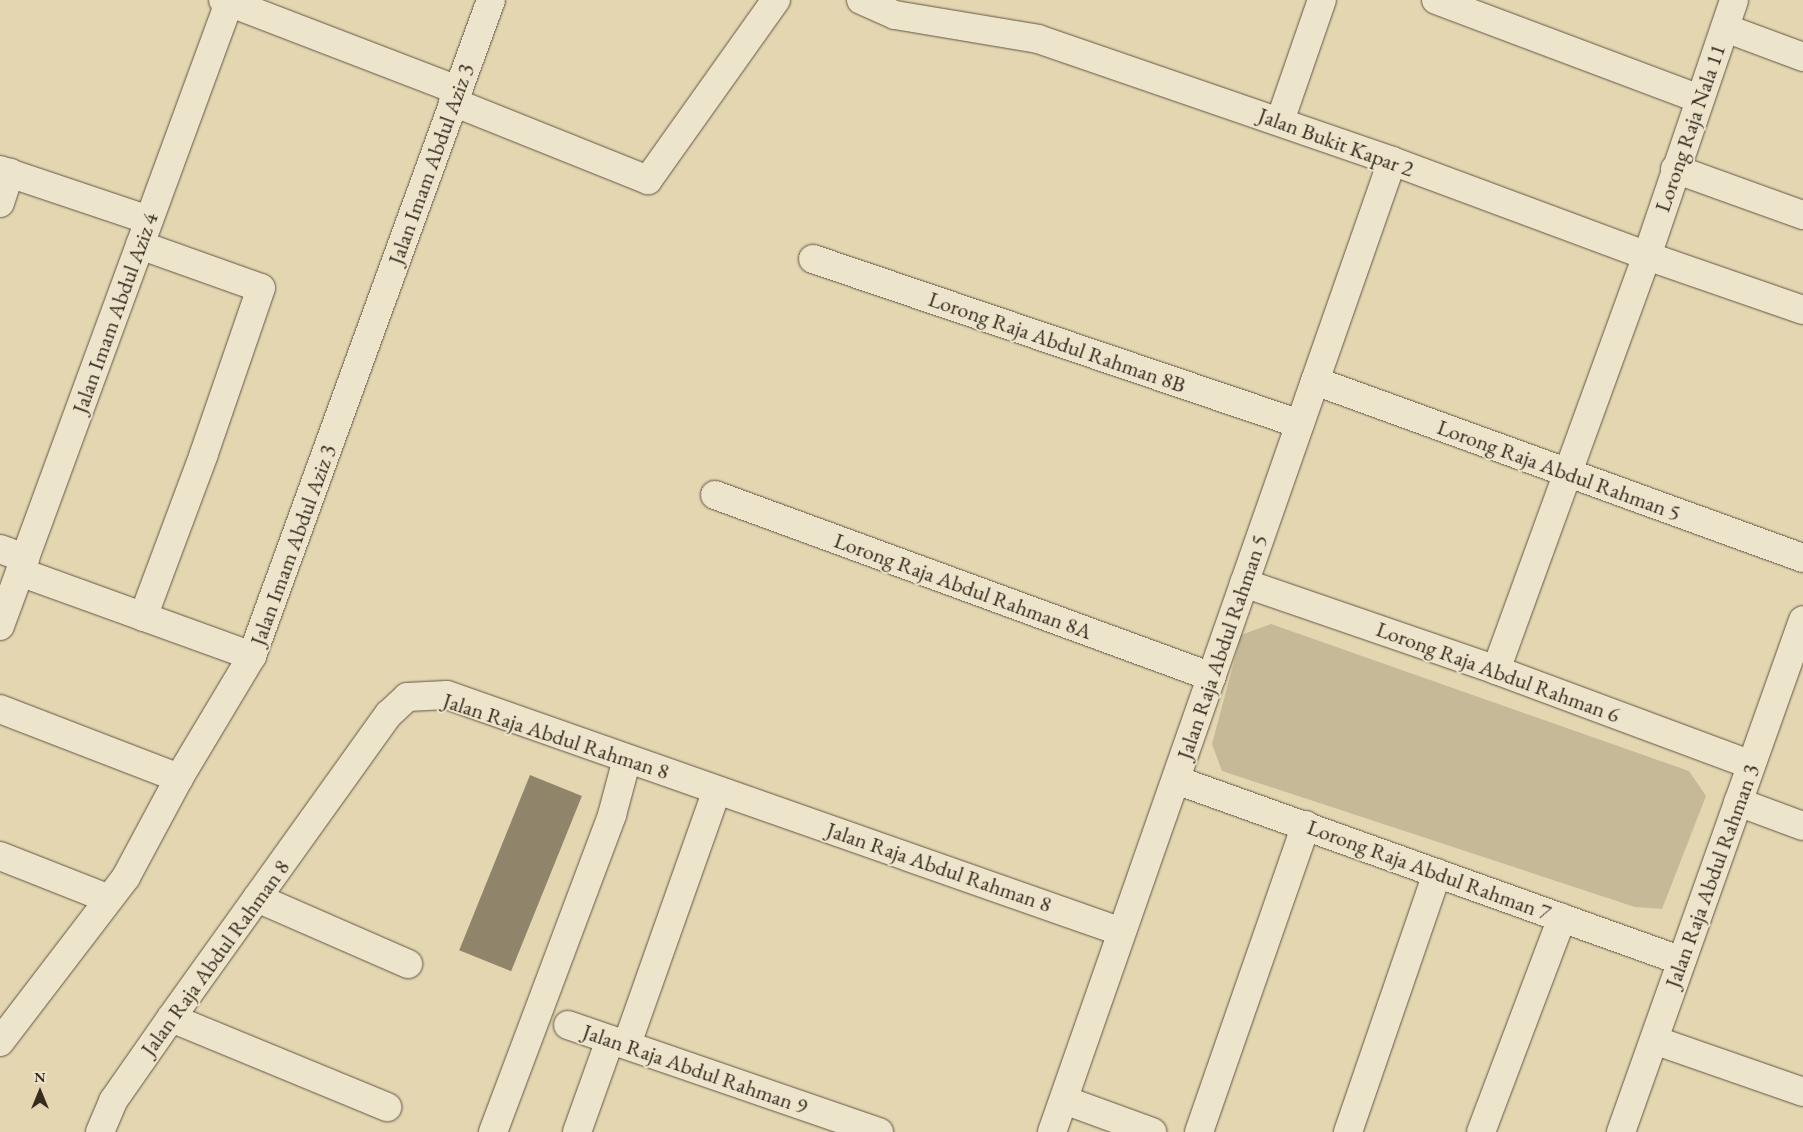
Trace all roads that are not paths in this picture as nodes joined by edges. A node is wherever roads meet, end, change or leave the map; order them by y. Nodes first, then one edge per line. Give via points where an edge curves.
1 (490, 0) edge
2 (776, 0) edge
3 (862, 0) edge
4 (1322, 0) edge
5 (1436, 0) edge
6 (1734, 0) edge
7 (227, 1) edge
8 (1725, 28) junction
9 (1803, 57) edge
10 (456, 96) junction
11 (1700, 99) junction
12 (1280, 121) junction
13 (1392, 161) junction
14 (1675, 169) junction
15 (5, 172) edge
16 (0, 203) edge
17 (1803, 215) edge
18 (149, 220) junction
19 (140, 245) junction
20 (1647, 256) junction
21 (813, 259) dead end
22 (1803, 310) edge
23 (1315, 381) junction
24 (1300, 424) junction
25 (1568, 473) junction
26 (715, 494) dead end
27 (1803, 558) edge
28 (15, 560) edge
29 (1244, 583) junction
30 (143, 616) junction
31 (1803, 620) edge
32 (0, 626) edge
33 (252, 656) junction
34 (1496, 670) junction
35 (1212, 676) junction
36 (0, 708) edge
37 (627, 759) junction
38 (1751, 765) junction
39 (180, 778) junction
40 (1176, 780) junction
41 (717, 790) junction
42 (1738, 802) junction
43 (1306, 825) junction
44 (1803, 826) edge
45 (0, 856) edge
46 (1437, 873) junction
47 (257, 898) junction
48 (109, 899) junction
49 (1562, 918) junction
50 (1122, 932) junction
51 (1682, 961) junction
52 (408, 964) dead end
53 (171, 1018) junction
54 (568, 1025) dead end
55 (1654, 1040) junction
56 (0, 1042) edge
57 (619, 1042) junction
58 (1803, 1092) edge
59 (1064, 1100) junction
60 (387, 1107) dead end
61 (100, 1132) edge
62 (493, 1132) edge
63 (577, 1132) edge
64 (879, 1132) edge
65 (1052, 1132) edge
66 (1152, 1132) edge
67 (1199, 1132) edge
68 (1348, 1132) edge
69 (1481, 1132) edge
70 (1621, 1132) edge

1 - 10 street, Jalan Imam Abdul Aziz 3
2 - 10 street via 648,180
3 - 12 street, Jalan Bukit Kapar 2 via 895,15 1038,39
4 - 12 street
5 - 11 street
6 - 8 street, Lorong Raja Nala 11
7 - 10 street
7 - 18 street, Jalan Imam Abdul Aziz 4
8 - 9 street
8 - 11 street, Lorong Raja Nala 11
10 - 33 street, Jalan Imam Abdul Aziz 3
11 - 14 street, Lorong Raja Nala 11
12 - 13 street, Jalan Bukit Kapar 2
13 - 20 street, Jalan Bukit Kapar 2
13 - 23 street, Jalan Raja Abdul Rahman 5
14 - 17 street
14 - 20 street, Lorong Raja Nala 11
15 - 16 street
15 - 18 street
18 - 19 street, Jalan Imam Abdul Aziz 4
19 - 28 street, Jalan Imam Abdul Aziz 4
19 - 30 street via 260,288 204,454
20 - 22 street, Jalan Bukit Kapar 2
20 - 25 street, Lorong Raja Nala 11
21 - 24 street, Lorong Raja Abdul Rahman 8B
23 - 24 street, Jalan Raja Abdul Rahman 5
23 - 25 street, Lorong Raja Abdul Rahman 5
24 - 29 street, Jalan Raja Abdul Rahman 5
25 - 27 street, Lorong Raja Abdul Rahman 5
25 - 34 street, Lorong Raja Nala 11
26 - 35 street, Lorong Raja Abdul Rahman 8A
28 - 30 street
28 - 32 street, Jalan Imam Abdul Aziz 4
29 - 34 street, Lorong Raja Abdul Rahman 6
29 - 35 street, Jalan Raja Abdul Rahman 5
30 - 33 street
31 - 38 street, Jalan Raja Abdul Rahman 3
33 - 39 street, Jalan Imam Abdul Aziz 3
34 - 38 street, Lorong Raja Abdul Rahman 6
35 - 40 street, Jalan Raja Abdul Rahman 5
36 - 39 street
37 - 41 street, Jalan Raja Abdul Rahman 8
37 - 47 street, Jalan Raja Abdul Rahman 8 via 448,695 407,697 389,714
37 - 62 street via 612,815
38 - 42 street, Jalan Raja Abdul Rahman 3
39 - 48 street, Jalan Imam Abdul Aziz 3 via 126,877
40 - 43 street, Lorong Raja Abdul Rahman 7
40 - 50 street, Jalan Raja Abdul Rahman 5
41 - 50 street, Jalan Raja Abdul Rahman 8
41 - 57 street
42 - 44 street
42 - 51 street, Jalan Raja Abdul Rahman 3
43 - 46 street, Lorong Raja Abdul Rahman 7
43 - 67 street
45 - 48 street
46 - 49 street, Lorong Raja Abdul Rahman 7
46 - 68 street
47 - 52 street
47 - 53 street, Jalan Raja Abdul Rahman 8
48 - 56 street, Jalan Imam Abdul Aziz 3
49 - 51 street, Lorong Raja Abdul Rahman 7
49 - 69 street
50 - 59 street, Jalan Raja Abdul Rahman 5
51 - 55 street, Jalan Raja Abdul Rahman 3
53 - 60 street
53 - 61 street, Jalan Raja Abdul Rahman 8 via 113,1101
54 - 57 street, Jalan Raja Abdul Rahman 9
55 - 58 street
55 - 70 street, Jalan Raja Abdul Rahman 3
57 - 63 street
57 - 64 street, Jalan Raja Abdul Rahman 9
59 - 65 street, Jalan Raja Abdul Rahman 5
59 - 66 street

